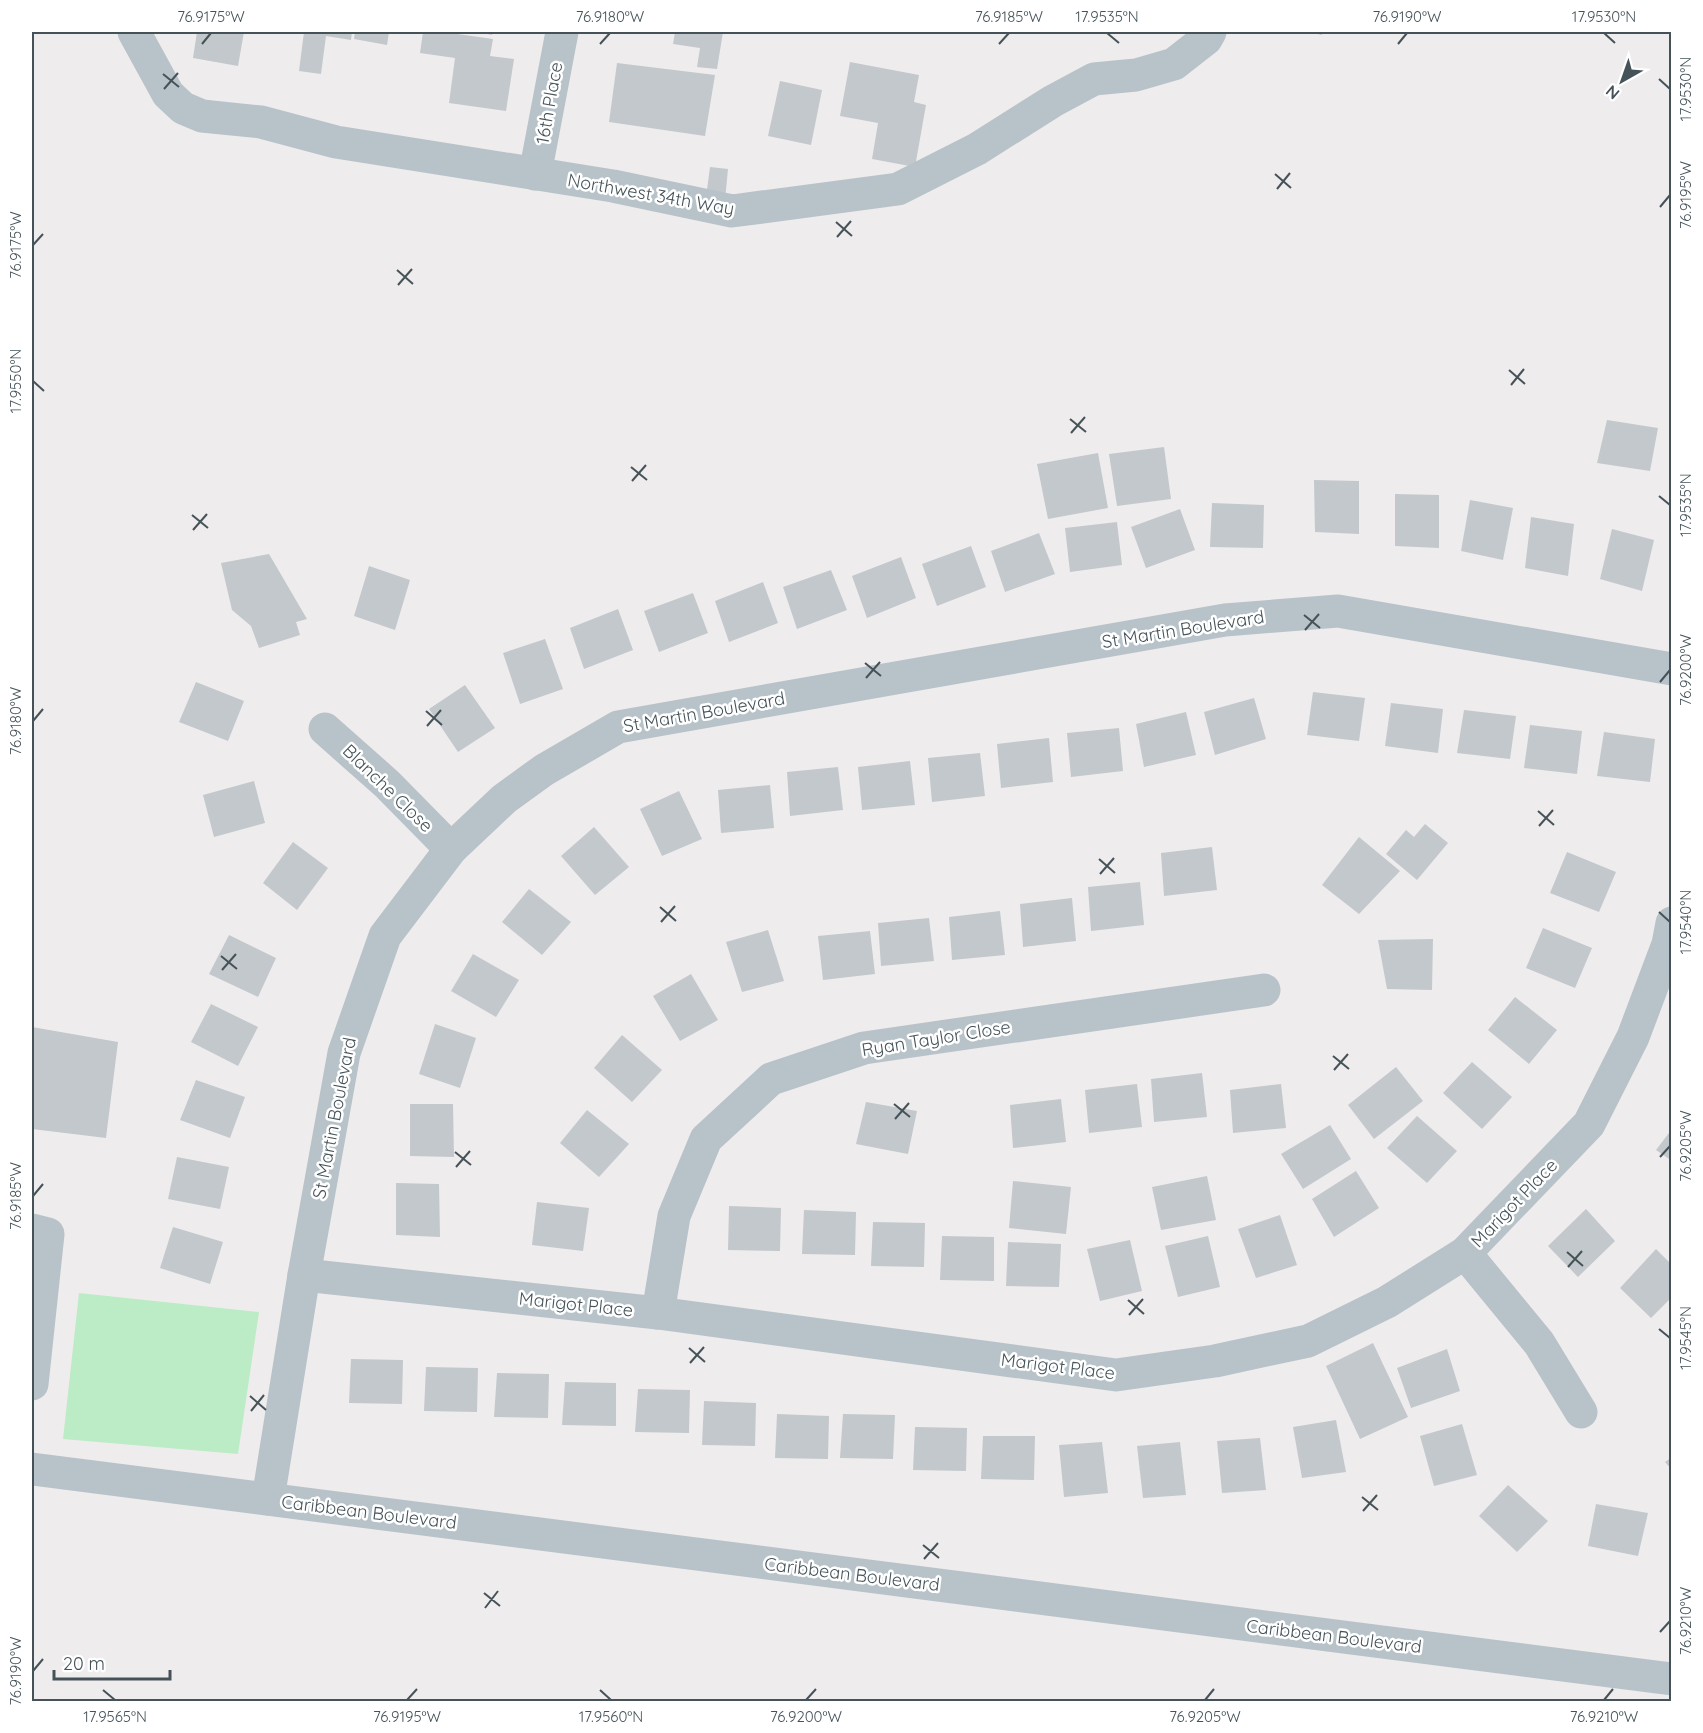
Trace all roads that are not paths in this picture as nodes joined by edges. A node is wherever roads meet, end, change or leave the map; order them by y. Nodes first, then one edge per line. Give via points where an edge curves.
1 (134, 32) edge
2 (562, 32) edge
3 (1210, 32) edge
4 (536, 174) junction
5 (1671, 669) edge
6 (325, 729) dead end
7 (451, 849) junction
8 (1671, 923) edge
9 (1264, 990) dead end
10 (32, 1230) edge
11 (1466, 1253) junction
12 (304, 1275) junction
13 (658, 1313) junction
14 (32, 1384) edge
15 (1581, 1412) dead end
16 (32, 1469) edge
17 (268, 1499) junction
18 (1671, 1679) edge

1 - 4 street, Northwest 34th Way via 168,94 183,108 202,116 261,122 336,142
2 - 4 street, 16th Place
3 - 4 street, Northwest 34th Way via 1174,64 1136,75 1094,80 898,189 732,211
5 - 7 street, St Martin Boulevard via 1338,611 1224,620 618,727 544,770 504,799
6 - 7 street, Blanche Close
7 - 12 street, St Martin Boulevard via 384,936 344,1053
8 - 11 street, Marigot Place via 1668,944 1633,1037 1589,1124
9 - 13 street, Ryan Taylor Close via 864,1048 771,1079 706,1139 674,1216
10 - 14 street via 48,1234
11 - 13 street, Marigot Place via 1387,1302 1308,1341 1215,1361 1116,1375
11 - 15 street via 1539,1343
12 - 13 street, Marigot Place
12 - 17 street, St Martin Boulevard
16 - 17 street, Caribbean Boulevard
17 - 18 street, Caribbean Boulevard

